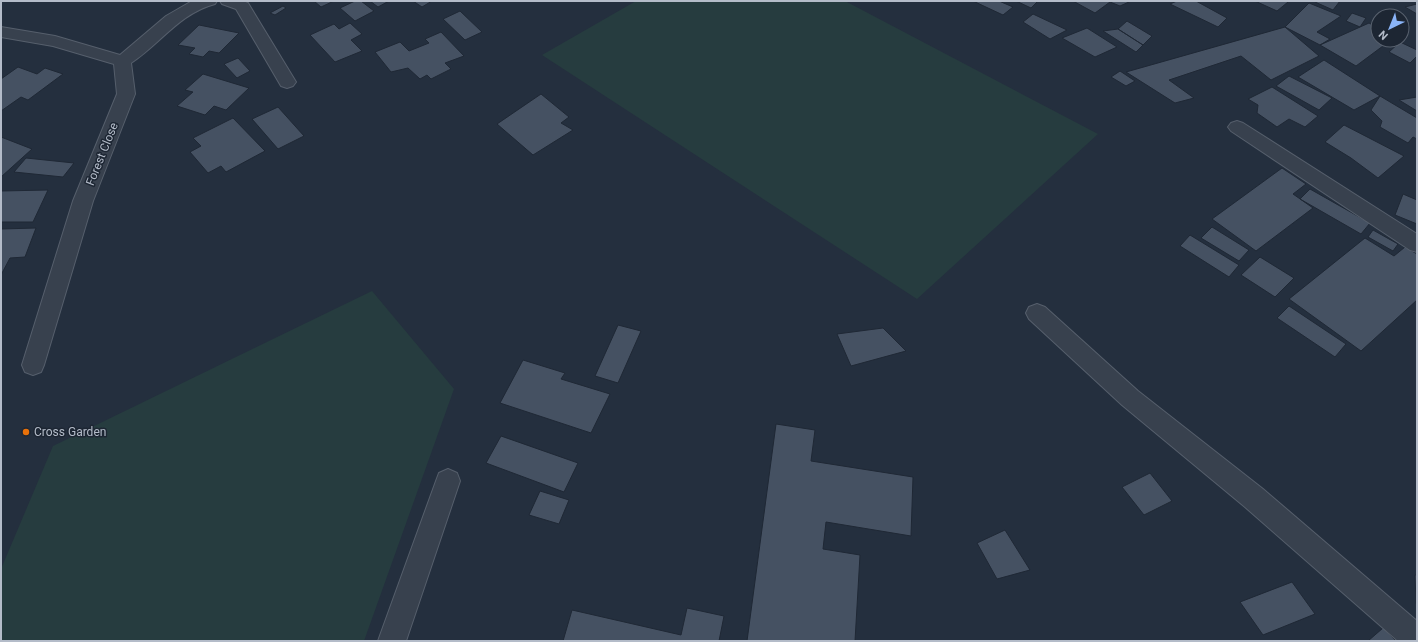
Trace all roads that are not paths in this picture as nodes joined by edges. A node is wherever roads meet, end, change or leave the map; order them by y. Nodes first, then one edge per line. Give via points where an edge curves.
1 (209, 1) edge
2 (228, 1) edge
3 (1, 32) edge
4 (122, 61) junction
5 (287, 82) dead end
6 (1237, 127) dead end
7 (1417, 244) edge
8 (1036, 313) dead end
9 (33, 364) dead end
10 (448, 481) dead end
11 (1417, 639) edge
12 (392, 641) edge

1 - 4 street via 195,5
2 - 5 street via 242,6
3 - 4 street via 55,40
4 - 9 street, Forest Close via 126,94 83,201
6 - 7 street
8 - 11 street via 1130,398 1254,498
10 - 12 street

